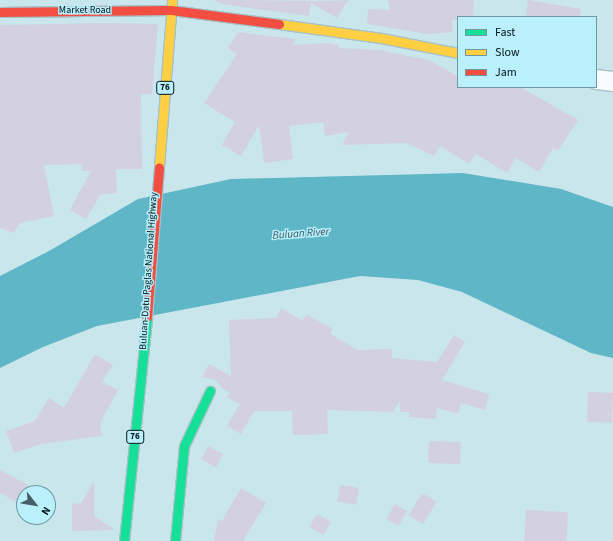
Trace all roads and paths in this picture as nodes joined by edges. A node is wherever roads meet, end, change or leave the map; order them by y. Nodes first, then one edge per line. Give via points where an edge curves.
1 (172, 0) edge
2 (171, 10) junction
3 (0, 12) edge
4 (457, 52) edge
5 (597, 79) edge
6 (613, 81) edge
7 (210, 391) dead end
8 (124, 541) edge
9 (175, 541) edge

1 - 2 main road, Buluan-Datu Paglas National Highway / 76
2 - 3 main road, Market Road
2 - 4 main road, Market Road via 381,38
2 - 8 main road, Buluan-Datu Paglas National Highway / 76 via 156,175 146,333
5 - 6 street
7 - 9 main road via 184,446

